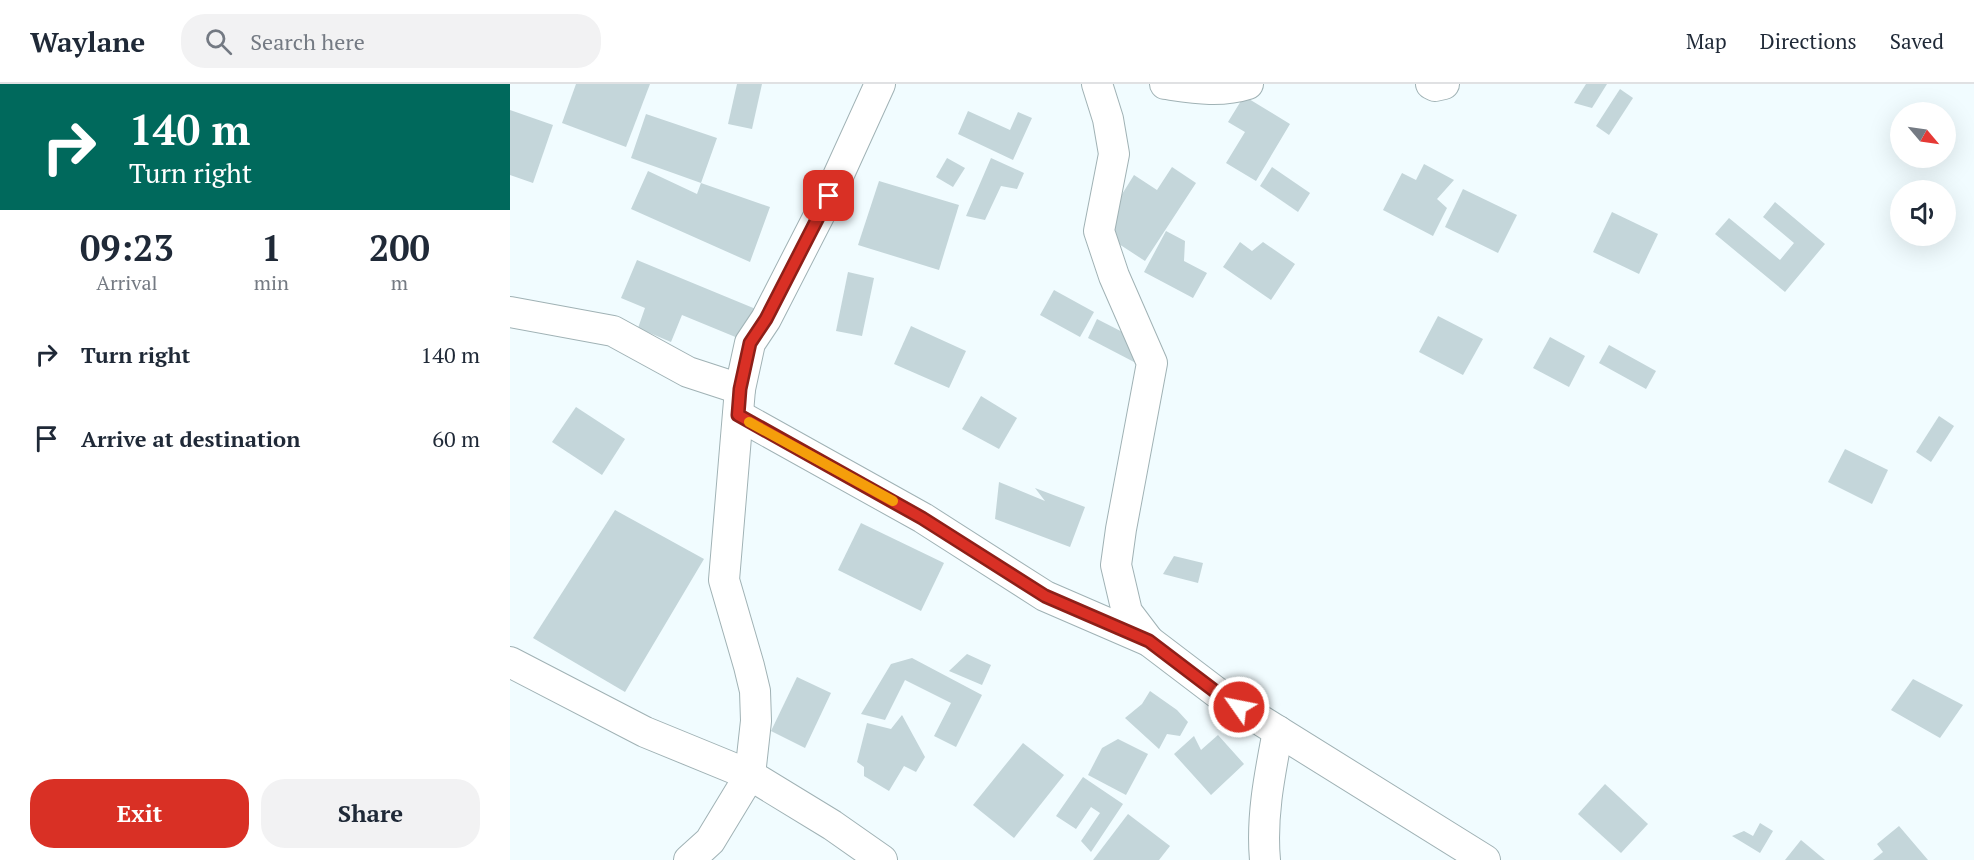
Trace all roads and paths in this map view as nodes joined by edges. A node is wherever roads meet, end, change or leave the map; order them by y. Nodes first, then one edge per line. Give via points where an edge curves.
1 (880, 84) edge
2 (1097, 84) edge
3 (1165, 84) edge
4 (1248, 84) edge
5 (1431, 84) edge
6 (1444, 84) edge
7 (510, 312) edge
8 (739, 402) junction
9 (1149, 641) junction
10 (510, 662) edge
11 (1278, 731) junction
12 (750, 775) junction
13 (689, 860) edge
14 (882, 860) edge
15 (1265, 860) edge
16 (1485, 860) edge

1 - 8 street via 829,196 750,343
2 - 9 street via 1114,154 1099,231 1152,363 1116,565 1128,612
3 - 4 street via 1203,90
5 - 6 street
7 - 8 street via 614,331
8 - 9 street via 1045,596
8 - 12 street via 724,580 755,692
9 - 11 street via 1220,695
10 - 12 street via 645,732
11 - 15 street via 1267,796
11 - 16 street
12 - 13 street via 710,842
12 - 14 street

